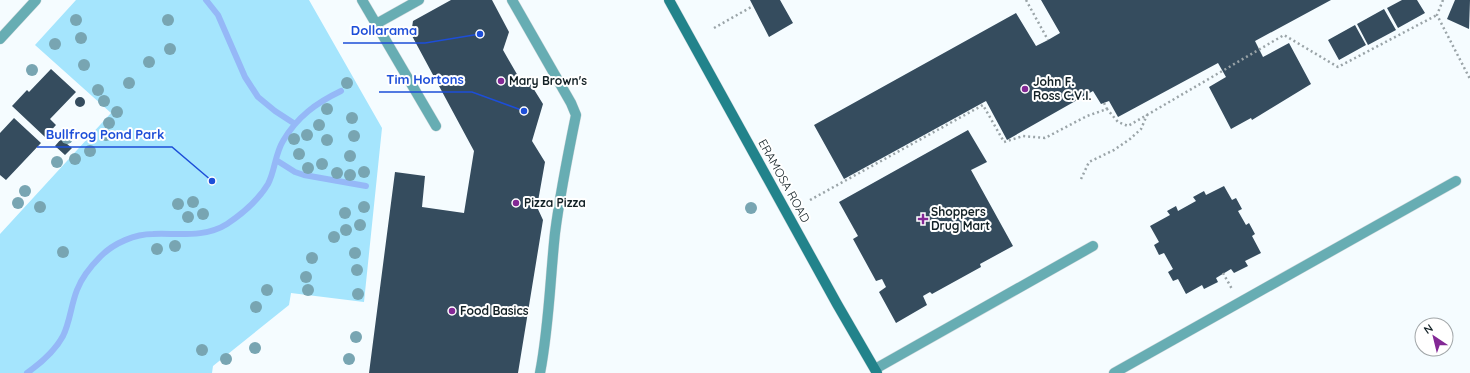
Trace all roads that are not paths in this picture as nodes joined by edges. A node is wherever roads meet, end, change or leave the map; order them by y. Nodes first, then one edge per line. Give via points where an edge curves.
1 (36, 0) edge
2 (362, 0) edge
3 (419, 0) edge
4 (512, 0) edge
5 (669, 0) edge
6 (376, 24) junction
7 (0, 39) edge
8 (436, 126) dead end
9 (1456, 181) dead end
10 (1093, 246) dead end
11 (876, 371) edge
12 (540, 373) edge
13 (1114, 373) edge

1 - 7 street
2 - 6 street
3 - 6 street
4 - 12 street via 576,115 555,233 551,290
5 - 11 main road, ERAMOSA ROAD
6 - 8 street
9 - 13 street
10 - 11 street

